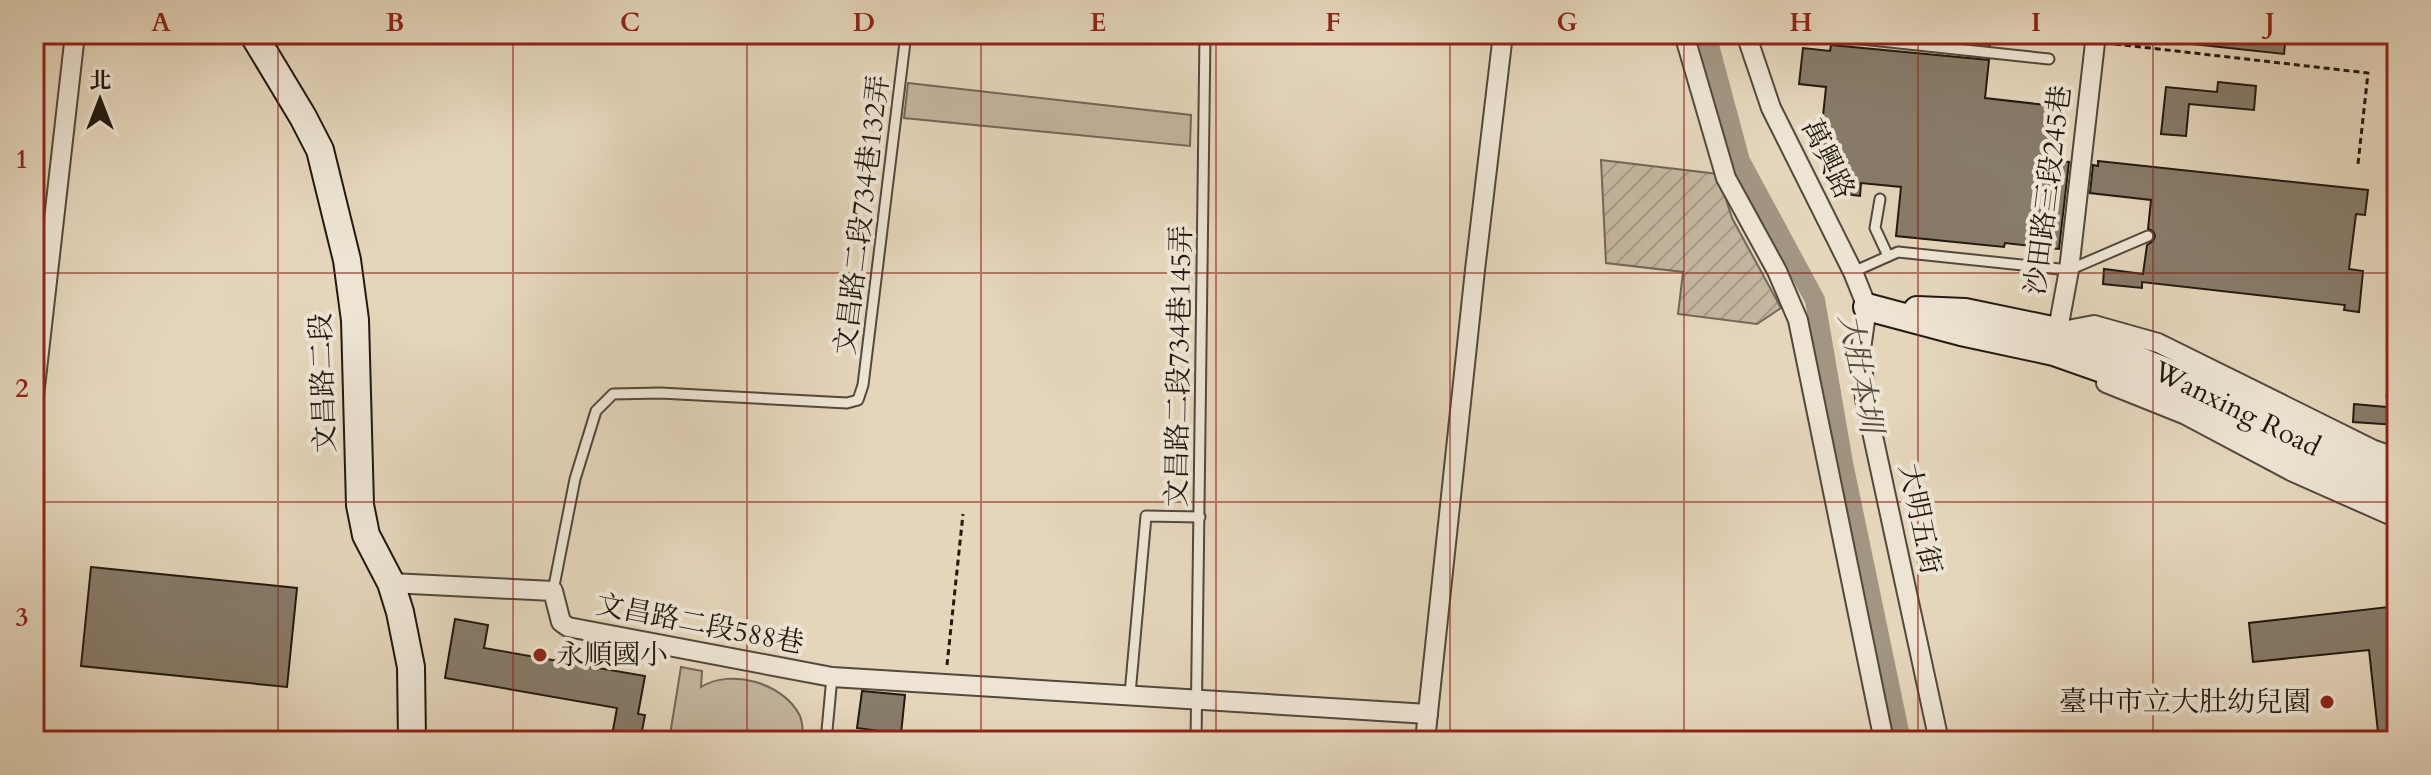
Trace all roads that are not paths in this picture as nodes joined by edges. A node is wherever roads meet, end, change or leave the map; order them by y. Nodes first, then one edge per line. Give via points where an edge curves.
1 (75, 34) edge
2 (253, 34) edge
3 (906, 34) edge
4 (1205, 34) edge
5 (1503, 34) edge
6 (1684, 34) edge
7 (1746, 34) edge
8 (1815, 34) edge
9 (2096, 38) edge
10 (2049, 59) dead end
11 (1880, 199) dead end
12 (2148, 236) dead end
13 (1888, 256) junction
14 (2069, 270) junction
15 (1853, 272) junction
16 (1867, 307) junction
17 (2056, 342) junction
18 (2093, 354) junction
19 (34, 396) edge
20 (2397, 458) edge
21 (2397, 476) edge
22 (2397, 498) edge
23 (1200, 517) junction
24 (2397, 518) edge
25 (391, 583) junction
26 (553, 591) junction
27 (832, 677) junction
28 (1130, 694) junction
29 (1197, 698) junction
30 (1428, 714) junction
31 (412, 741) edge
32 (826, 741) edge
33 (1196, 741) edge
34 (1425, 741) edge
35 (1884, 741) edge
36 (1939, 741) edge

1 - 19 street
2 - 25 street, 文昌路二段 via 320,150 347,260 355,320 360,505 366,535
3 - 26 lane, 文昌路二段734巷132弄 via 858,400 613,394 596,411 575,479
4 - 23 lane, 文昌路二段734巷145弄
5 - 30 street
6 - 35 street via 1726,178 1798,320
7 - 15 street, 萬興路 via 1771,108
8 - 10 lane
9 - 14 street, 沙田路三段245巷
11 - 13 lane via 1875,228
12 - 14 lane
13 - 14 lane via 1898,252
13 - 15 lane
14 - 17 street, 沙田路三段245巷
15 - 16 street, 萬興路
16 - 17 street, Wanxing Road via 1965,312
16 - 36 street, 大明五街 via 1861,349 1865,399
17 - 18 street, Wanxing Road
17 - 20 street, Wanxing Road via 2094,325 2158,343
17 - 24 street, Wanxing Road via 2075,370 2186,415 2293,472
18 - 21 street via 2209,389
18 - 22 street via 2309,462
23 - 28 lane via 1146,516
23 - 29 lane, 文昌路二段734巷145弄
25 - 26 street
25 - 31 street, 文昌路二段 via 411,667
26 - 27 street, 文昌路二段588巷 via 561,622 568,627
27 - 28 street
27 - 32 lane
28 - 29 street
29 - 30 street
29 - 33 lane, 文昌路二段734巷145弄
30 - 34 street

